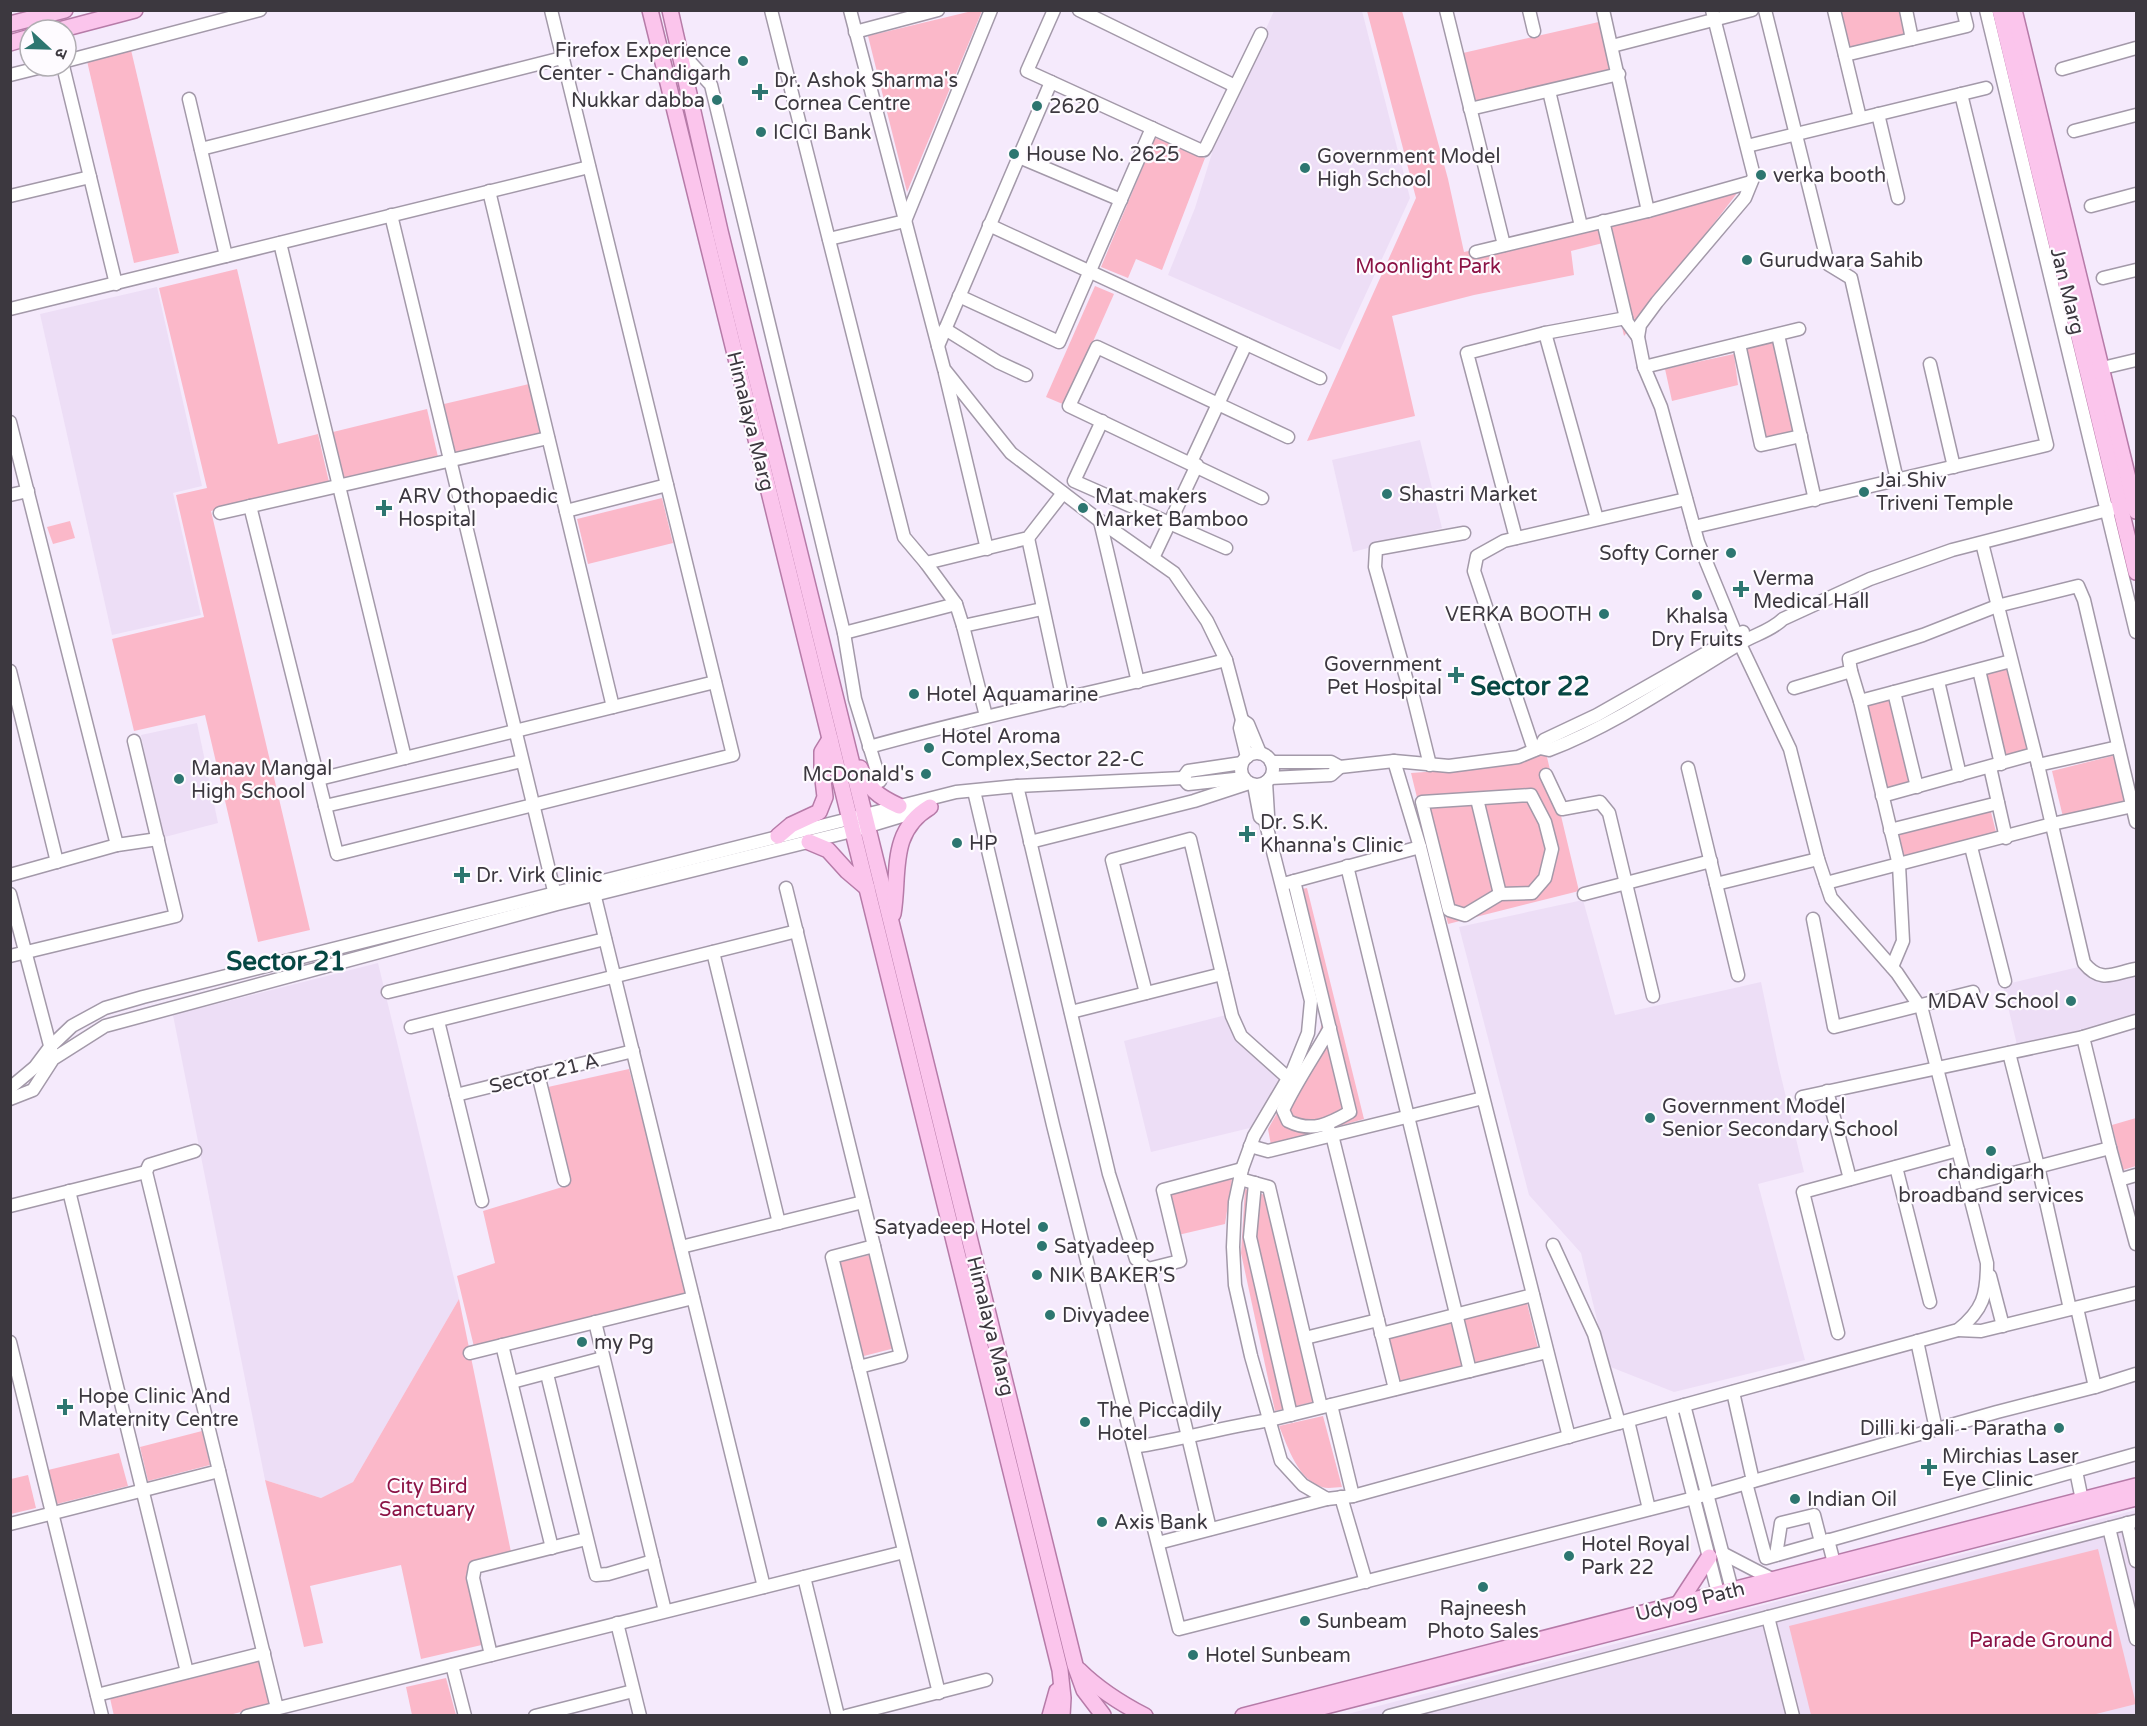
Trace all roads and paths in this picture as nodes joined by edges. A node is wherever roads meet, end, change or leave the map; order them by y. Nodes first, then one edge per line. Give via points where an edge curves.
1 (65, 10) edge
2 (135, 10) edge
3 (260, 10) edge
4 (551, 10) edge
5 (650, 10) edge
6 (670, 10) edge
7 (771, 10) edge
8 (850, 10) edge
9 (938, 10) edge
10 (991, 10) edge
11 (1054, 10) edge
12 (1079, 10) edge
13 (1446, 10) edge
14 (1529, 10) edge
15 (1603, 10) edge
16 (1765, 10) edge
17 (1834, 10) edge
18 (1906, 10) edge
19 (1964, 10) edge
20 (1986, 10) edge
21 (2000, 10) edge
22 (2014, 10) edge
23 (1750, 11) edge
24 (1714, 15) edge
25 (10, 24) edge
26 (78, 25) edge
27 (1534, 31) dead end
28 (855, 32) junction
29 (1261, 34) dead end
30 (1912, 39) junction
31 (1612, 46) junction
32 (2136, 48) edge
33 (680, 51) junction
34 (1845, 55) junction
35 (78, 58) edge
36 (562, 58) junction
37 (2062, 69) dead end
38 (1619, 74) junction
39 (66, 78) edge
40 (1050, 82) junction
41 (1235, 86) junction
42 (1986, 87) dead end
43 (1549, 91) junction
44 (1961, 94) junction
45 (189, 99) dead end
46 (1470, 109) junction
47 (1878, 114) junction
48 (2136, 115) edge
49 (1860, 118) junction
50 (1152, 128) junction
51 (2074, 130) dead end
52 (1796, 134) junction
53 (1747, 146) junction
54 (201, 149) junction
55 (1019, 157) junction
56 (589, 167) junction
57 (90, 177) junction
58 (1751, 182) junction
59 (489, 191) junction
60 (2136, 194) edge
61 (10, 196) edge
62 (1898, 198) dead end
63 (1121, 200) junction
64 (2091, 206) dead end
65 (1648, 211) junction
66 (391, 215) junction
67 (905, 221) junction
68 (1604, 221) junction
69 (989, 225) junction
70 (1581, 226) junction
71 (829, 239) junction
72 (280, 243) junction
73 (1504, 245) junction
74 (1476, 252) dead end
75 (226, 256) junction
76 (2136, 270) edge
77 (1090, 272) junction
78 (2103, 278) dead end
79 (116, 284) junction
80 (959, 296) junction
81 (10, 309) edge
82 (1626, 318) junction
83 (945, 329) junction
84 (1800, 329) dead end
85 (1545, 333) junction
86 (1778, 335) junction
87 (1638, 337) junction
88 (1246, 344) junction
89 (1739, 344) junction
90 (938, 346) junction
91 (2136, 360) edge
92 (1930, 364) dead end
93 (1644, 368) junction
94 (944, 369) junction
95 (2095, 370) junction
96 (1026, 375) dead end
97 (1320, 378) dead end
98 (1218, 404) junction
99 (1102, 421) junction
100 (10, 422) edge
101 (1801, 436) junction
102 (1288, 437) dead end
103 (548, 438) junction
104 (449, 461) junction
105 (1194, 464) junction
106 (1954, 467) junction
107 (1897, 480) junction
108 (667, 485) junction
109 (339, 486) junction
110 (28, 491) junction
111 (1063, 494) junction
112 (10, 495) edge
113 (1262, 498) dead end
114 (1686, 499) junction
115 (1815, 500) junction
116 (250, 506) junction
117 (2125, 508) edge
118 (566, 511) junction
119 (220, 513) dead end
120 (1598, 519) junction
121 (1100, 522) junction
122 (1170, 523) junction
123 (1694, 527) junction
124 (1464, 533) dead end
125 (1028, 538) junction
126 (1516, 538) junction
127 (1982, 543) junction
128 (1226, 548) dead end
129 (987, 549) junction
130 (1153, 558) junction
131 (926, 562) junction
132 (2136, 572) edge
133 (956, 604) junction
134 (1997, 606) junction
135 (1042, 609) junction
136 (963, 626) junction
137 (2136, 632) edge
138 (844, 633) junction
139 (1738, 639) junction
140 (1226, 660) junction
141 (2011, 661) junction
142 (1979, 670) junction
143 (10, 671) edge
144 (1851, 671) junction
145 (1938, 681) junction
146 (715, 682) junction
147 (1138, 682) junction
148 (1794, 688) dead end
149 (1894, 692) junction
150 (1063, 700) junction
151 (1860, 701) junction
152 (857, 706) junction
153 (613, 707) junction
154 (839, 710) junction
155 (986, 716) junction
156 (1242, 720) junction
157 (514, 731) junction
158 (830, 740) junction
159 (134, 741) dead end
160 (848, 747) junction
161 (869, 747) junction
162 (2118, 747) junction
163 (1537, 749) junction
164 (1260, 753) junction
165 (405, 758) junction
166 (1245, 760) junction
167 (2036, 760) junction
168 (522, 761) junction
169 (1394, 761) junction
170 (1271, 762) junction
171 (1430, 765) junction
172 (1996, 766) junction
173 (1340, 767) junction
174 (1688, 768) dead end
175 (1546, 775) dead end
176 (1960, 775) junction
177 (1183, 778) junction
178 (318, 779) junction
179 (880, 781) dead end
180 (1257, 781) junction
181 (1017, 786) junction
182 (1917, 787) junction
183 (974, 791) junction
184 (1882, 796) junction
185 (1477, 798) junction
186 (1998, 803) junction
187 (532, 805) junction
188 (325, 806) junction
189 (898, 806) junction
190 (2133, 806) junction
191 (930, 807) junction
192 (866, 820) junction
193 (2136, 822) edge
194 (851, 824) junction
195 (2052, 824) junction
196 (1890, 830) junction
197 (778, 836) junction
198 (2006, 838) junction
199 (158, 839) junction
200 (809, 842) junction
201 (1030, 842) junction
202 (117, 845) junction
203 (1420, 847) junction
204 (1971, 847) junction
205 (1818, 859) junction
206 (1711, 861) junction
207 (57, 862) junction
208 (1899, 865) junction
209 (1347, 866) junction
210 (10, 875) edge
211 (1294, 881) junction
212 (1626, 883) junction
213 (1826, 883) junction
214 (1716, 884) junction
215 (1280, 885) junction
216 (786, 888) dead end
217 (867, 888) junction
218 (593, 890) junction
219 (10, 894) edge
220 (1500, 894) junction
221 (1584, 894) dead end
222 (556, 898) junction
223 (1813, 919) dead end
224 (891, 924) junction
225 (797, 931) junction
226 (605, 939) junction
227 (26, 952) junction
228 (713, 952) junction
229 (10, 956) edge
230 (1892, 967) junction
231 (2136, 969) edge
232 (1222, 974) junction
233 (1738, 975) dead end
234 (614, 977) junction
235 (2006, 981) dead end
236 (388, 992) dead end
237 (1973, 992) dead end
238 (1146, 993) junction
239 (1653, 996) dead end
240 (1920, 1006) junction
241 (1071, 1012) junction
242 (438, 1021) junction
243 (2136, 1022) edge
244 (411, 1027) dead end
245 (1330, 1028) junction
246 (2083, 1037) junction
247 (633, 1051) junction
248 (52, 1053) junction
249 (2008, 1053) junction
250 (1938, 1068) junction
251 (538, 1074) junction
252 (1288, 1078) junction
253 (10, 1088) edge
254 (1827, 1091) junction
255 (456, 1095) junction
256 (1802, 1097) dead end
257 (1483, 1098) junction
258 (10, 1100) edge
259 (1407, 1116) junction
260 (1329, 1131) junction
261 (1250, 1146) junction
262 (2110, 1148) junction
263 (1958, 1150) junction
264 (195, 1151) dead end
265 (2038, 1166) junction
266 (1896, 1167) junction
267 (146, 1172) junction
268 (1241, 1174) junction
269 (2136, 1175) edge
270 (1850, 1179) junction
271 (564, 1180) dead end
272 (2119, 1180) junction
273 (1255, 1183) junction
274 (1967, 1185) junction
275 (69, 1191) junction
276 (482, 1201) dead end
277 (863, 1202) junction
278 (10, 1206) edge
279 (779, 1223) junction
280 (2136, 1244) edge
281 (1553, 1245) dead end
282 (874, 1246) junction
283 (681, 1247) junction
284 (1987, 1263) junction
285 (1148, 1269) junction
286 (2136, 1293) edge
287 (1533, 1295) junction
288 (693, 1298) junction
289 (1930, 1302) dead end
290 (2074, 1308) junction
291 (1456, 1314) junction
292 (1378, 1320) junction
293 (594, 1322) junction
294 (2003, 1326) junction
295 (1958, 1330) junction
296 (1838, 1333) dead end
297 (1381, 1334) junction
298 (1305, 1338) junction
299 (1917, 1341) junction
300 (10, 1342) edge
301 (502, 1345) junction
302 (1547, 1352) junction
303 (470, 1353) dead end
304 (603, 1358) junction
305 (859, 1367) junction
306 (1470, 1371) junction
307 (547, 1374) junction
308 (2136, 1374) edge
309 (512, 1382) junction
310 (2095, 1387) junction
311 (1395, 1389) junction
312 (1733, 1392) junction
313 (1684, 1405) junction
314 (1326, 1406) junction
315 (1671, 1409) junction
316 (1291, 1415) junction
317 (1270, 1420) junction
318 (1624, 1422) junction
319 (1936, 1429) junction
320 (1569, 1437) junction
321 (1188, 1438) junction
322 (1134, 1447) junction
323 (2136, 1454) edge
324 (219, 1471) junction
325 (2076, 1471) junction
326 (1749, 1482) junction
327 (2136, 1486) edge
328 (143, 1491) junction
329 (1707, 1494) junction
330 (1347, 1496) junction
331 (2136, 1497) edge
332 (1694, 1498) junction
333 (1327, 1499) junction
334 (2082, 1500) junction
335 (1649, 1509) junction
336 (53, 1514) junction
337 (2132, 1522) edge
338 (10, 1524) edge
339 (2109, 1528) junction
340 (1210, 1529) junction
341 (586, 1539) junction
342 (1824, 1541) junction
343 (1158, 1543) junction
344 (552, 1548) junction
345 (904, 1552) junction
346 (1715, 1555) junction
347 (1776, 1555) junction
348 (2136, 1560) edge
349 (653, 1561) junction
350 (1834, 1563) junction
351 (804, 1577) junction
352 (1772, 1580) junction
353 (1366, 1582) junction
354 (764, 1587) junction
355 (1725, 1592) junction
356 (1679, 1603) junction
357 (665, 1611) junction
358 (1768, 1617) junction
359 (617, 1623) junction
360 (2136, 1639) edge
361 (264, 1653) junction
362 (491, 1655) junction
363 (452, 1665) junction
364 (1068, 1668) junction
365 (187, 1672) junction
366 (986, 1680) dead end
367 (633, 1691) junction
368 (939, 1693) junction
369 (97, 1695) junction
370 (277, 1708) junction
371 (102, 1716) edge
372 (247, 1716) edge
373 (465, 1716) edge
374 (535, 1716) edge
375 (639, 1716) edge
376 (838, 1716) edge
377 (846, 1716) edge
378 (1050, 1716) edge
379 (1062, 1716) edge
380 (1090, 1716) edge
381 (1103, 1716) edge
382 (1145, 1716) edge
383 (1243, 1716) edge
384 (1287, 1716) edge
385 (1389, 1716) edge
386 (1793, 1716) edge

1 - 25 main road
2 - 26 main road
3 - 35 street
4 - 36 street
5 - 158 main road, Himalaya Marg
6 - 33 main road, Himalaya Marg
7 - 71 street
8 - 28 street
9 - 28 street
10 - 67 street
11 - 40 street via 1027,71
12 - 41 street
13 - 46 street
14 - 27 street
15 - 31 street
16 - 52 street
17 - 34 street
18 - 30 street
19 - 30 street via 1967,26
20 - 117 street
21 - 95 main road, Jan Marg
22 - 95 main road, Jan Marg
23 - 24 street
24 - 31 street
24 - 53 street
28 - 67 street
29 - 41 street
30 - 34 street
31 - 38 street
32 - 37 street
33 - 138 street via 711,85
33 - 154 main road, Himalaya Marg via 720,231
34 - 49 street
36 - 54 street
36 - 56 street
38 - 43 street
38 - 65 street
39 - 57 street
40 - 50 street
40 - 55 street
41 - 50 street via 1204,150
42 - 44 street
43 - 46 street
43 - 70 street
44 - 47 street
44 - 106 street via 2047,445
45 - 54 street
46 - 73 street
47 - 49 street
47 - 62 street
48 - 51 street
49 - 52 street
50 - 63 street
52 - 53 street
52 - 107 street via 1828,264 1851,278
53 - 58 street via 1754,176
54 - 75 street
55 - 63 street
55 - 69 street
56 - 59 street
56 - 108 street
57 - 61 street
57 - 79 street
58 - 65 street
58 - 87 street via 1745,198 1640,325
59 - 66 street
59 - 103 street
60 - 64 street
63 - 77 street
65 - 68 street
66 - 72 street
66 - 104 street
67 - 71 street
67 - 90 street
68 - 70 street
68 - 82 street
69 - 77 street
69 - 80 street
70 - 73 street
71 - 131 street via 904,537
72 - 75 street
72 - 109 street
73 - 74 street
75 - 79 street
76 - 78 street
77 - 80 street via 1059,342
77 - 88 street
79 - 81 street
80 - 83 street
82 - 85 street
82 - 87 street
83 - 90 street
83 - 96 street
84 - 86 street
85 - 120 street
85 - 126 street via 1467,353
86 - 89 street
86 - 101 street
87 - 93 street
88 - 97 street
88 - 98 street
89 - 93 street
89 - 101 street via 1761,445
90 - 94 street
91 - 95 street
92 - 106 street
93 - 114 street via 1661,407
94 - 111 street via 1011,453
94 - 129 street
95 - 117 main road, Jan Marg
98 - 99 street via 1097,347 1069,406
98 - 102 street
98 - 105 street
99 - 105 street
99 - 122 street via 1074,481
100 - 110 street
101 - 115 street
103 - 104 street
103 - 118 street
104 - 109 street
104 - 157 street
105 - 113 street
105 - 122 street
106 - 107 street
107 - 115 street
108 - 118 street
108 - 146 street
109 - 116 street
109 - 165 street
110 - 112 street
110 - 202 street
111 - 121 street
111 - 125 street
114 - 120 street
114 - 123 street
115 - 123 street
116 - 119 street
116 - 178 street
117 - 127 street
117 - 132 main road, Jan Marg
117 - 137 street
118 - 153 street
120 - 126 street
121 - 130 street
121 - 147 street
122 - 128 street
122 - 130 street
123 - 139 street
124 - 171 street via 1376,549 1375,567
125 - 129 street
125 - 135 street
126 - 163 street via 1477,556 1474,571
127 - 134 street
127 - 139 street via 1870,579 1783,619 1775,618
129 - 131 street
130 - 140 street via 1174,573 1207,621
131 - 133 street
133 - 136 street
133 - 138 street
134 - 141 street
134 - 144 street via 1849,659
134 - 162 street via 2078,586
135 - 136 street
135 - 150 street
136 - 155 street
138 - 152 street
139 - 163 street via 1544,740
139 - 205 street via 1790,749
140 - 147 street
140 - 156 street
141 - 142 street
141 - 167 street
142 - 145 street
142 - 172 street
143 - 207 street
144 - 148 street
144 - 151 street
145 - 149 street
145 - 176 street
146 - 153 street
146 - 187 street via 733,755
147 - 150 street
149 - 151 street
149 - 182 street
150 - 155 street
151 - 184 street
152 - 154 street
152 - 161 street
153 - 157 street
154 - 160 main road, Himalaya Marg
155 - 161 street
156 - 164 street via 1248,724
156 - 166 street
157 - 165 street
157 - 168 street
158 - 194 main road, Himalaya Marg
158 - 197 main road via 822,753 825,797 819,812
159 - 199 street
160 - 189 main road via 870,788
160 - 192 main road, Himalaya Marg
161 - 179 street
162 - 167 street
162 - 190 street
163 - 171 street via 1518,757
164 - 166 street
164 - 170 street
165 - 178 street
166 - 177 street via 1188,771
166 - 180 street via 1242,773
167 - 172 street
167 - 195 street
168 - 187 street
168 - 188 street
169 - 171 street
169 - 173 street
169 - 203 street
170 - 173 street via 1331,762
170 - 180 street via 1273,770
172 - 176 street
172 - 186 street
173 - 180 street via 1331,775
174 - 206 street
175 - 212 street via 1562,809 1600,802 1609,813
176 - 182 street
177 - 180 street via 1188,784
177 - 181 street
178 - 188 street
180 - 201 street
180 - 215 street via 1260,817 1265,820
181 - 183 street
181 - 201 street
182 - 184 street
183 - 189 street
183 - 191 street
183 - 322 street
184 - 196 street
185 - 220 street
185 - 220 street via 1531,795 1545,822 1552,849 1545,878 1532,893
185 - 220 street via 1422,802 1449,910 1465,915
186 - 196 street
186 - 198 street
187 - 188 street via 338,854
187 - 222 street
189 - 192 street
190 - 193 street
190 - 195 street
191 - 192 street
191 - 224 main road via 913,820 901,844
192 - 194 street
192 - 224 main road, Himalaya Marg
194 - 197 street
194 - 200 street
194 - 217 main road, Himalaya Marg
195 - 198 street
195 - 231 street via 2084,963 2092,973 2104,977
196 - 208 street
197 - 218 street
198 - 204 street
199 - 202 street
199 - 227 street via 176,916
200 - 217 main road via 828,850
200 - 218 street
201 - 241 street
202 - 207 street
203 - 209 street
203 - 257 street
204 - 208 street
204 - 235 street
205 - 213 street
205 - 214 street
206 - 212 street
206 - 214 street
207 - 210 street
208 - 213 street
208 - 230 street via 1903,941
209 - 211 street
209 - 259 street
211 - 215 street
211 - 245 street
212 - 221 street
212 - 239 street
213 - 230 street via 1831,898
214 - 233 street
215 - 252 street via 1311,1001 1308,1033
216 - 225 street
217 - 364 main road, Himalaya Marg
218 - 222 street
218 - 226 street
219 - 227 street
222 - 248 street via 105,1026
222 - 248 street via 105,1008 72,1026
223 - 240 street via 1834,1027
224 - 364 main road, Himalaya Marg
225 - 228 street
225 - 277 street
226 - 234 street
226 - 236 street
227 - 229 street
227 - 248 street
228 - 234 street
228 - 279 street
230 - 240 street
232 - 238 street
232 - 238 street via 1190,839 1112,860
232 - 252 street via 1241,1036
234 - 242 street
234 - 247 street
237 - 240 street
238 - 241 street
240 - 250 street
241 - 285 street via 1109,1174 1136,1259
242 - 244 street
242 - 255 street
243 - 246 street
245 - 260 street via 1350,1112
245 - 260 street via 1283,1110 1288,1121 1298,1126
246 - 249 street
246 - 262 street
247 - 251 street, Sector 21 A
247 - 283 street
248 - 253 street
248 - 258 street via 33,1090
249 - 250 street
249 - 265 street
250 - 254 street
250 - 263 street
251 - 255 street, Sector 21 A
251 - 271 street
252 - 261 street
254 - 256 street
254 - 270 street
255 - 276 street
257 - 259 street
257 - 287 street
259 - 260 street
259 - 291 street
260 - 261 street via 1268,1151
260 - 292 street
261 - 268 street
262 - 265 street
262 - 272 street
263 - 266 street
263 - 274 street
264 - 267 street via 149,1165
265 - 274 street
265 - 290 street
266 - 270 street
266 - 289 street
267 - 275 street
267 - 324 street
268 - 273 street
268 - 285 street via 1163,1190 1180,1261
268 - 317 street via 1233,1247 1235,1285
269 - 272 street
270 - 296 street via 1803,1192
272 - 280 street
273 - 298 street via 1269,1187
273 - 316 street via 1250,1237
274 - 284 street
275 - 278 street
275 - 328 street
277 - 279 street
277 - 282 street
279 - 283 street
281 - 318 street via 1594,1334
282 - 305 street via 901,1356
282 - 305 street via 832,1257
283 - 288 street
284 - 294 street
284 - 295 street via 1983,1300 1974,1317
285 - 321 street
286 - 290 street
287 - 291 street
287 - 302 street
288 - 293 street
288 - 354 street
290 - 294 street
290 - 310 street
291 - 297 street
291 - 306 street
292 - 297 street
292 - 298 street
293 - 301 street
293 - 304 street
294 - 295 street via 1981,1331
295 - 299 street
297 - 311 street
298 - 314 street
299 - 312 street
299 - 319 street
300 - 336 street
301 - 303 street
301 - 309 street
302 - 306 street
302 - 320 street
304 - 307 street
304 - 349 street
305 - 345 street
306 - 311 street
307 - 309 street
307 - 341 street
308 - 310 street
309 - 344 street
310 - 319 street
311 - 314 street
312 - 313 street
312 - 326 street
313 - 315 street
313 - 329 street
314 - 316 street
314 - 330 street
315 - 318 street
315 - 332 street
316 - 317 street
317 - 321 street
317 - 333 street via 1281,1461 1303,1485
318 - 320 street
318 - 335 street
319 - 326 street
320 - 330 street
321 - 322 street
321 - 340 street
322 - 343 street
323 - 325 street
324 - 328 street
324 - 361 street
325 - 334 street
325 - 342 street
326 - 329 street
326 - 347 street via 1766,1558
327 - 334 main road, Udyog Path
328 - 336 street
328 - 365 street
329 - 332 street
329 - 346 street
330 - 333 street
330 - 353 street
331 - 384 main road, Udyog Path
332 - 335 street
332 - 346 street
333 - 340 street
334 - 350 main road, Udyog Path
335 - 353 street
336 - 338 street
336 - 369 street
337 - 339 street
337 - 348 street
339 - 358 street
339 - 360 street
340 - 343 street
341 - 344 street
341 - 349 street via 596,1575
342 - 347 street
342 - 347 street via 1814,1515 1781,1523
342 - 350 street
343 - 353 street via 1179,1629
344 - 362 street via 475,1567 473,1578
345 - 351 street
345 - 368 street
346 - 352 street
346 - 355 street
346 - 356 main road
349 - 357 street
350 - 352 main road, Udyog Path
351 - 354 street
351 - 376 street
352 - 355 main road, Udyog Path
354 - 357 street
355 - 356 main road, Udyog Path
356 - 383 main road, Udyog Path
357 - 359 street
358 - 385 street
358 - 386 street
359 - 362 street
359 - 367 street
361 - 365 street
361 - 370 street
362 - 363 street
363 - 370 street
363 - 373 street
364 - 378 main road
364 - 379 main road, Himalaya Marg
364 - 381 main road, Himalaya Marg
364 - 382 main road
365 - 369 street
366 - 368 street
367 - 374 street
367 - 375 street
368 - 377 street
369 - 371 street
370 - 372 street
380 - 381 main road

